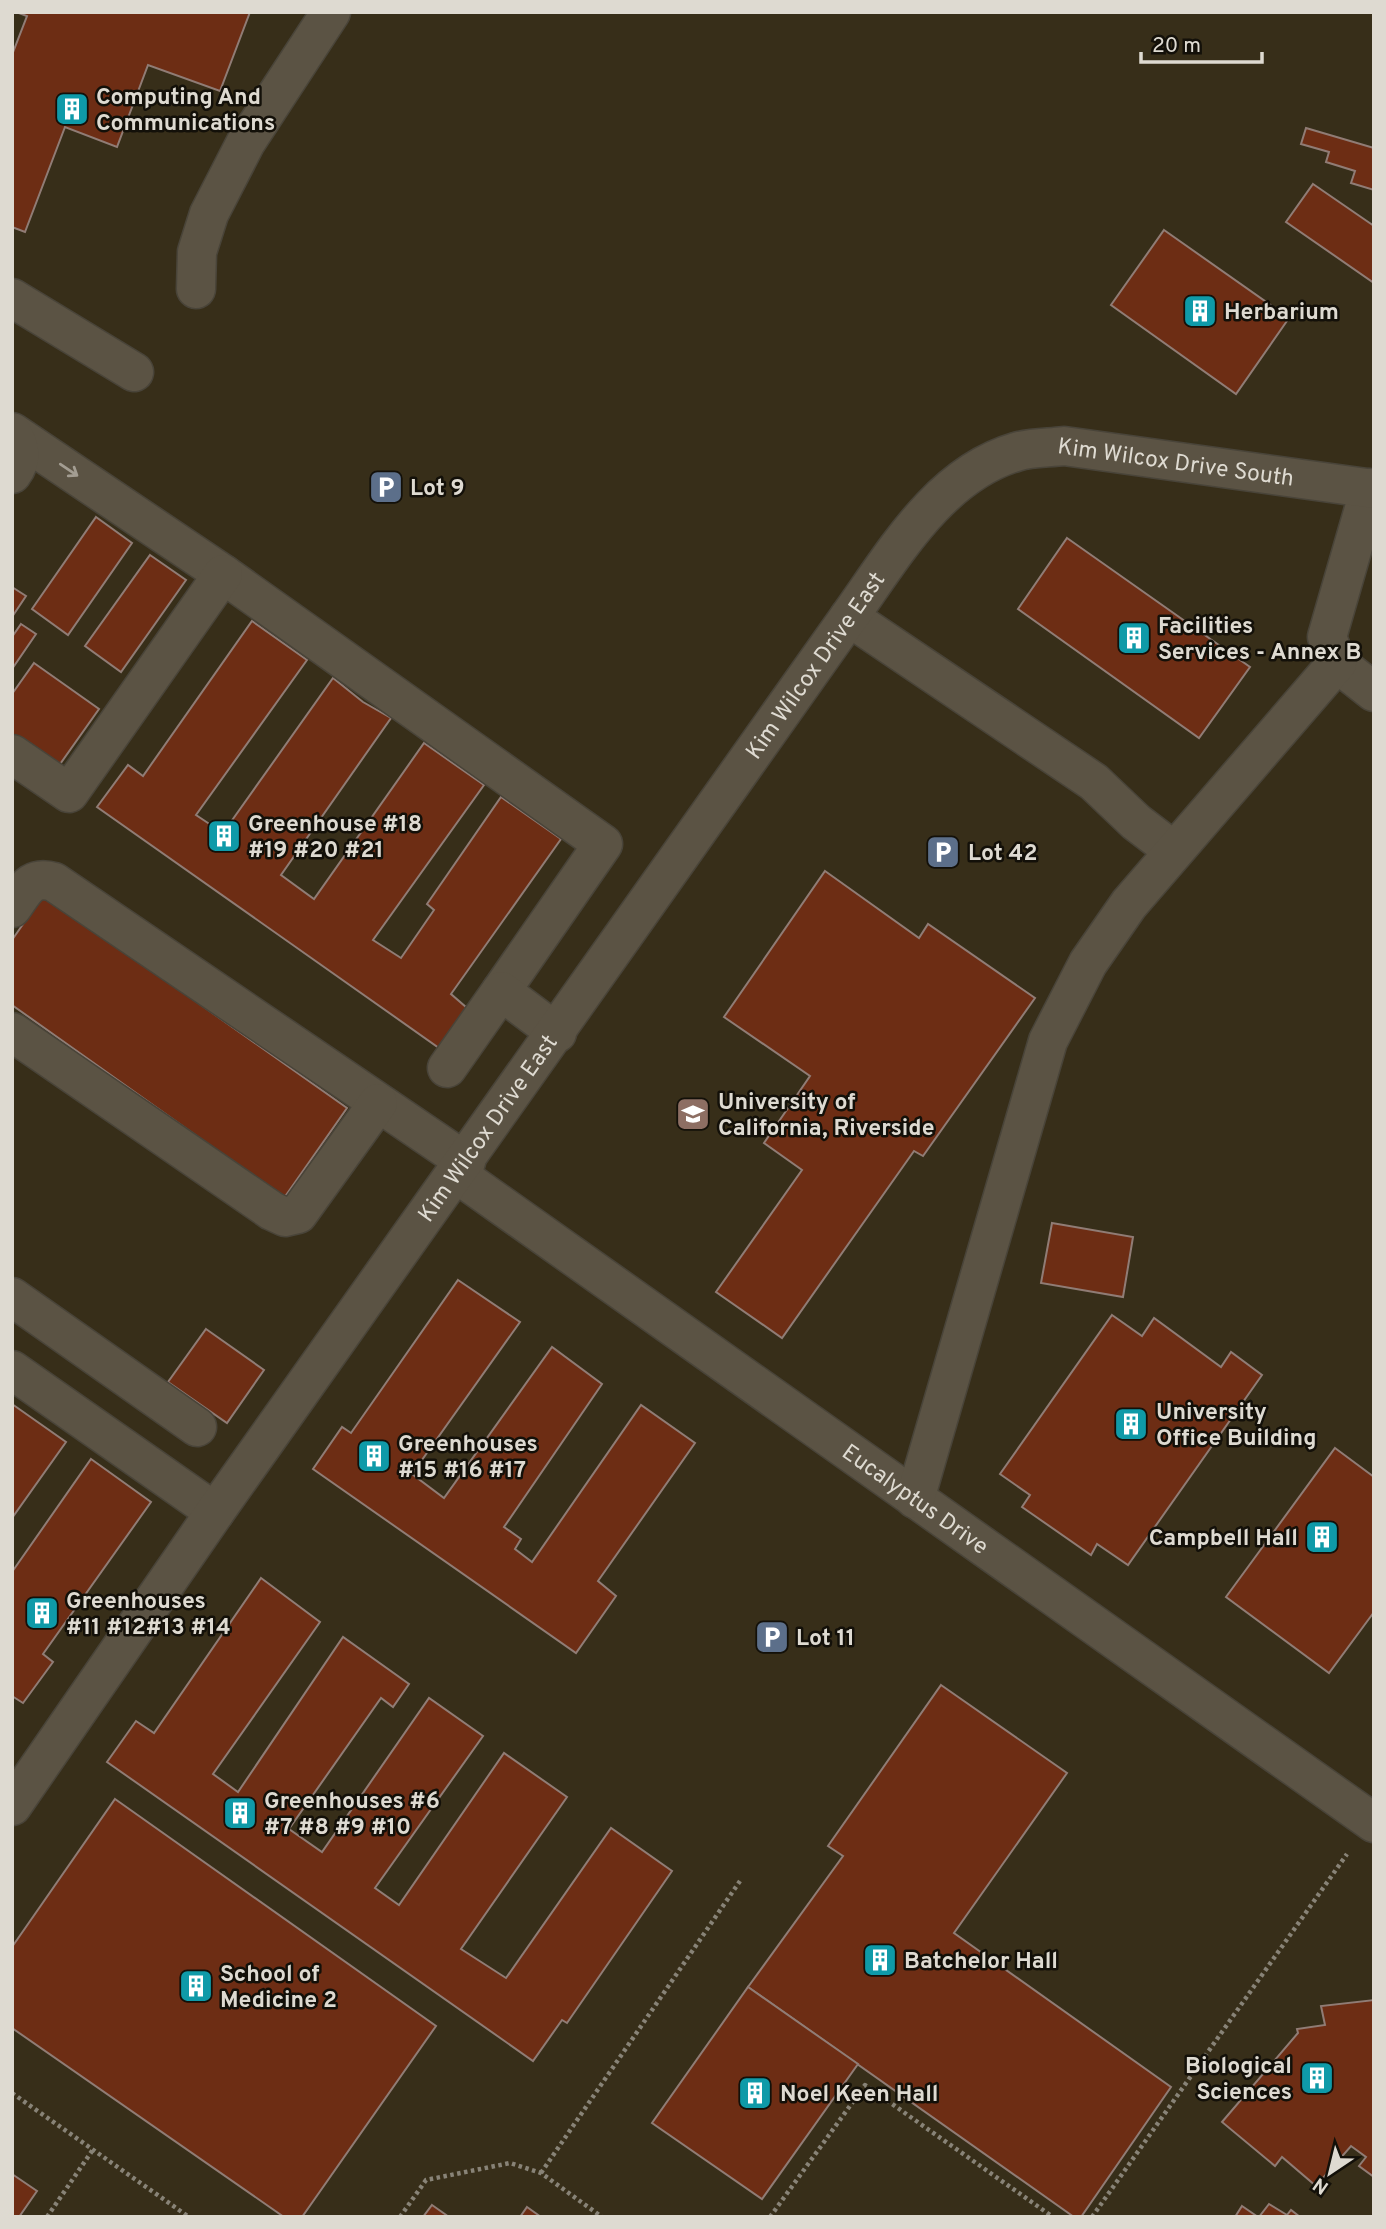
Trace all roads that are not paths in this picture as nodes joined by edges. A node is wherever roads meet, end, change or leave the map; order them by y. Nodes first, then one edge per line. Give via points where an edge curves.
1 (331, 12) edge
2 (196, 289) dead end
3 (12, 298) edge
4 (134, 372) dead end
5 (12, 433) edge
6 (982, 466) joint
7 (12, 474) edge
8 (1372, 488) edge
9 (223, 574) junction
10 (849, 617) junction
11 (1337, 663) junction
12 (1374, 692) edge
13 (12, 754) edge
14 (1174, 851) junction
15 (12, 908) edge
16 (501, 991) junction
17 (12, 1032) edge
18 (557, 1033) junction
19 (447, 1068) dead end
20 (378, 1103) junction
21 (461, 1168) junction
22 (12, 1297) edge
23 (12, 1370) edge
24 (197, 1427) dead end
25 (915, 1499) junction
26 (215, 1513) junction
27 (12, 1806) edge
28 (1372, 1818) edge

1 - 2 street via 246,142 209,214 197,252
3 - 4 street
5 - 7 street via 20,448
5 -> 9 street
6 - 8 street, Kim Wilcox Drive South via 1017,451 1064,446
6 - 10 street, Kim Wilcox Drive East via 926,514
8 - 11 street via 1327,637
9 - 13 street via 69,793
9 - 16 street via 603,844
10 - 14 street via 1094,782
10 - 18 street, Kim Wilcox Drive East
11 - 12 street
11 - 14 street
14 - 25 street via 1088,963 1048,1041
15 - 20 street, Eucalyptus Drive via 31,881 40,877 54,882
16 - 18 street
16 - 19 street
17 - 20 street via 285,1217 298,1214
18 - 21 street, Kim Wilcox Drive East
20 - 21 street, Eucalyptus Drive
21 - 25 street, Eucalyptus Drive
21 - 26 street, Kim Wilcox Drive East
22 - 24 street
23 - 26 street
25 - 28 street, Eucalyptus Drive
26 - 27 street, Kim Wilcox Drive East

